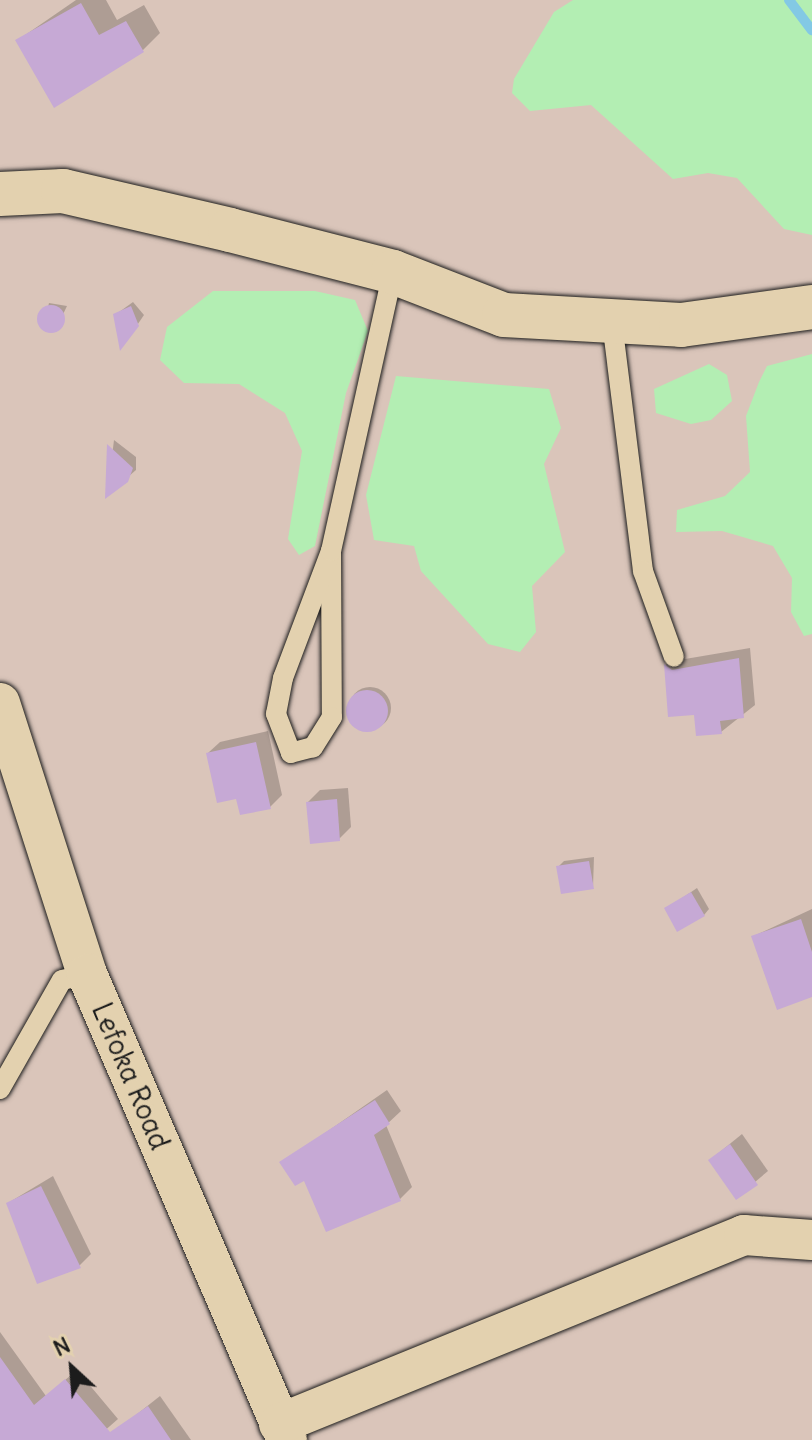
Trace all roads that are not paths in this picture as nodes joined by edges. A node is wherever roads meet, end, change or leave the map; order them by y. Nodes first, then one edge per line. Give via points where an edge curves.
1 (0, 194) edge
2 (393, 272) junction
3 (812, 307) edge
4 (612, 322) junction
5 (331, 551) junction
6 (674, 657) dead end
7 (0, 703) edge
8 (87, 974) junction
9 (0, 1089) edge
10 (812, 1240) edge
11 (283, 1432) edge

1 - 2 main road via 63,191
2 - 4 main road via 504,315
2 - 5 lane
3 - 4 main road via 681,325
4 - 6 lane via 643,571
5 - 5 lane via 276,714 291,753 313,747 332,717
7 - 8 street, Lefoka Road
8 - 9 lane via 62,980
8 - 11 street, Lefoka Road via 244,1326
10 - 11 street via 744,1235

